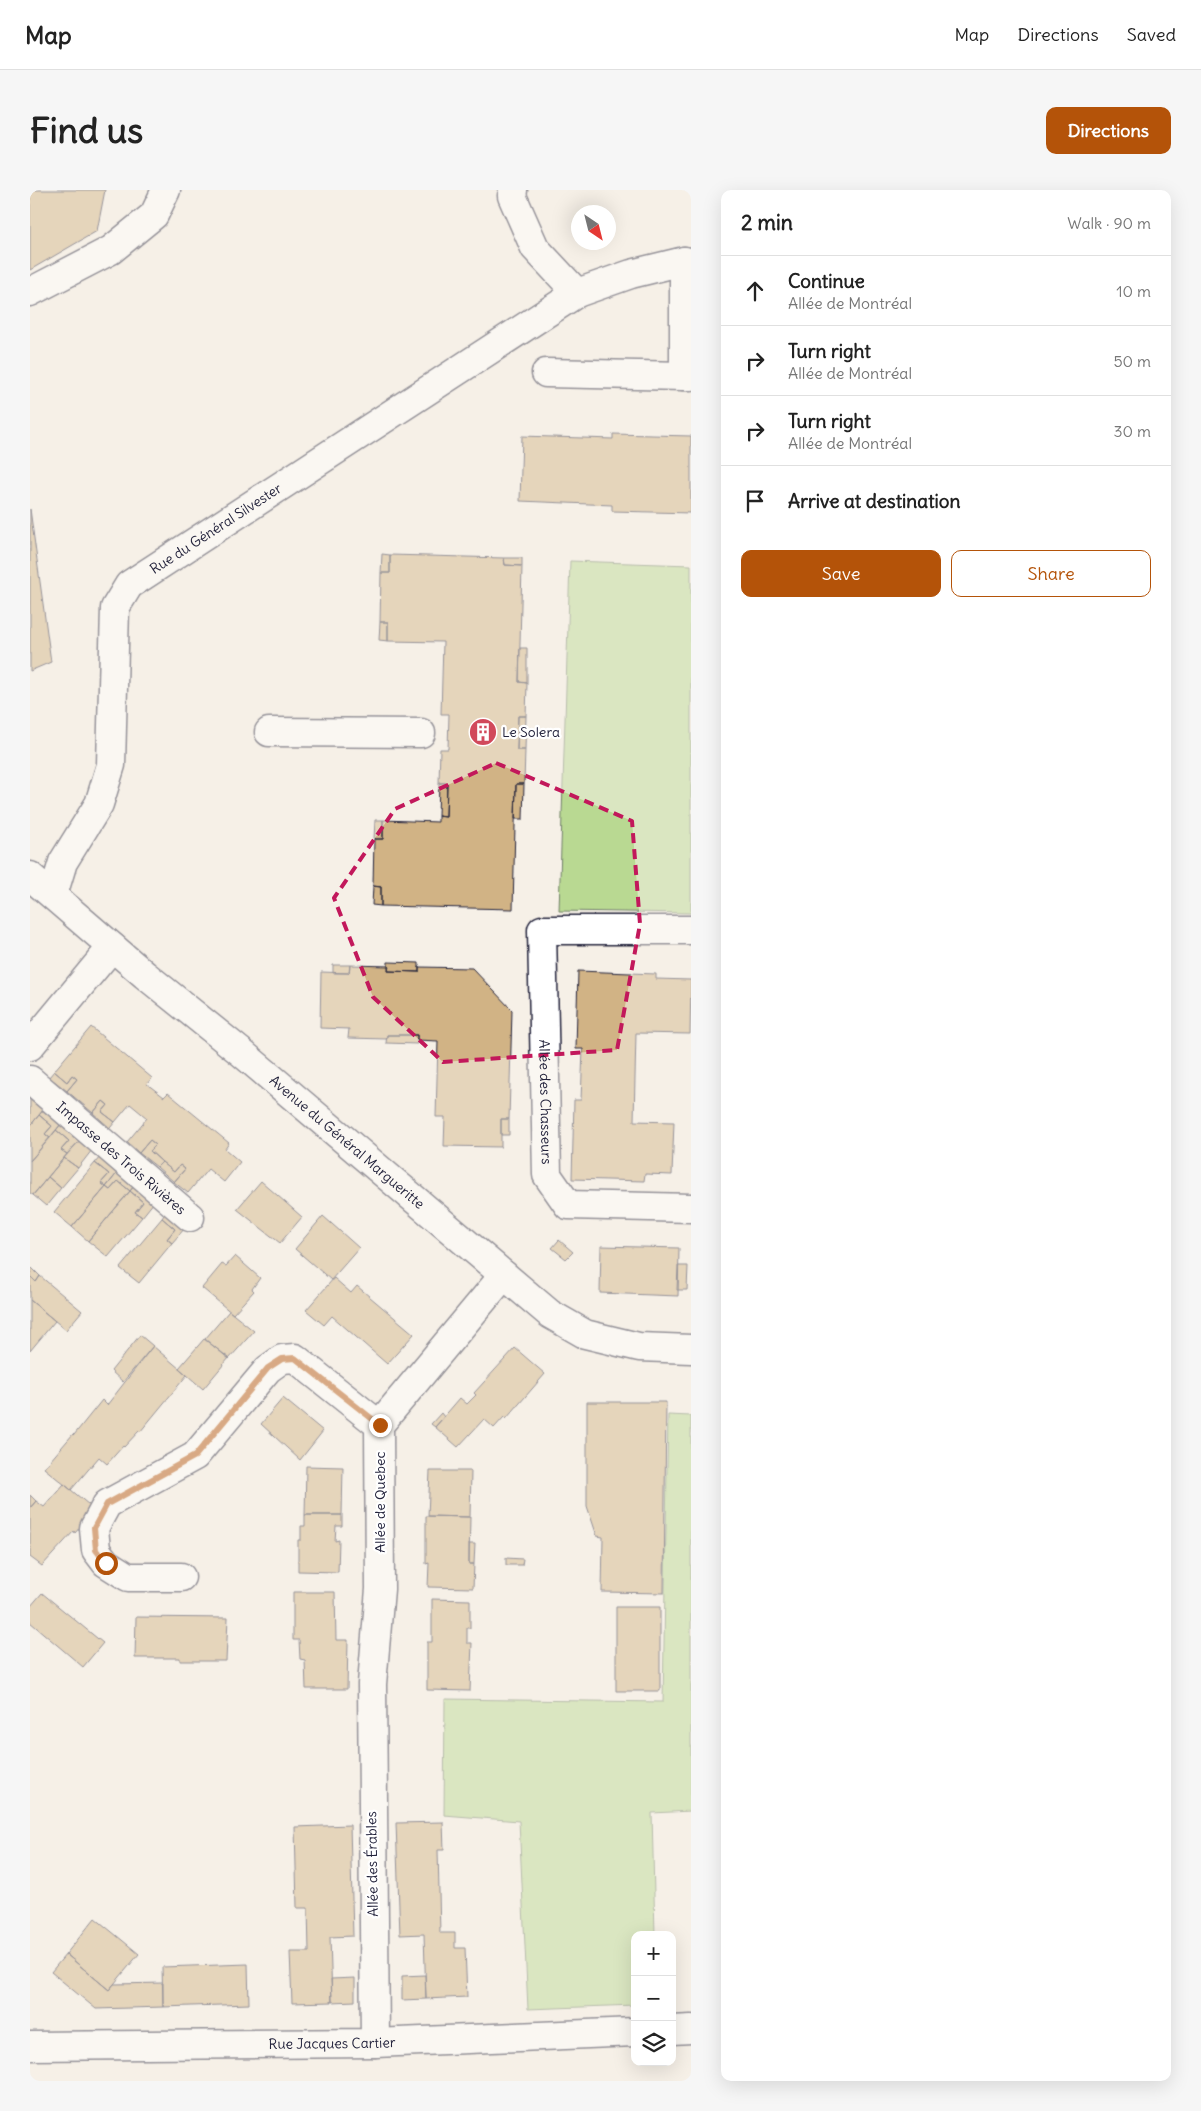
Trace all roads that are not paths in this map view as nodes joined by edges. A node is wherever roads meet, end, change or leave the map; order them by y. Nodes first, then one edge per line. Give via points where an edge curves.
1 (166, 190) edge
2 (513, 190) edge
3 (687, 262) edge
4 (30, 292) edge
5 (577, 293) junction
6 (546, 373) dead end
7 (688, 376) edge
8 (269, 732) dead end
9 (421, 734) dead end
10 (30, 876) edge
11 (53, 895) junction
12 (691, 930) edge
13 (112, 947) junction
14 (30, 1046) edge
15 (30, 1080) edge
16 (691, 1208) edge
17 (190, 1217) dead end
18 (504, 1275) junction
19 (691, 1349) edge
20 (380, 1425) junction
21 (181, 1577) dead end
22 (372, 1684) joint
23 (676, 2030) edge
24 (691, 2030) edge
25 (631, 2032) edge
26 (375, 2043) junction
27 (30, 2046) edge

1 - 4 street via 154,215 111,250
2 - 5 street via 512,196 535,248
3 - 5 street, Rue du Général Silvester via 631,274
3 - 7 street
5 - 11 street, Rue du Général Silvester via 129,585 115,608 111,765 99,804 63,862
6 - 7 street
8 - 9 street
10 - 11 street, Avenue du Général Margueritte
11 - 13 street, Avenue du Général Margueritte
12 - 16 street, Allée des Chasseurs via 542,930 547,1175 568,1204
13 - 14 street
13 - 18 street, Avenue du Général Margueritte
15 - 17 street, Impasse des Trois Rivières
18 - 19 street, Avenue du Général Margueritte via 550,1314 585,1334 639,1347
18 - 20 street
20 - 21 street via 295,1358 282,1359 268,1368 195,1456 107,1504 94,1528 96,1550 106,1563 128,1577
20 - 22 street, Allée de Quebec via 380,1589
22 - 26 street, Allée des Érables
23 - 24 street
25 - 26 street, Rue Jacques Cartier
26 - 27 street, Rue Jacques Cartier

